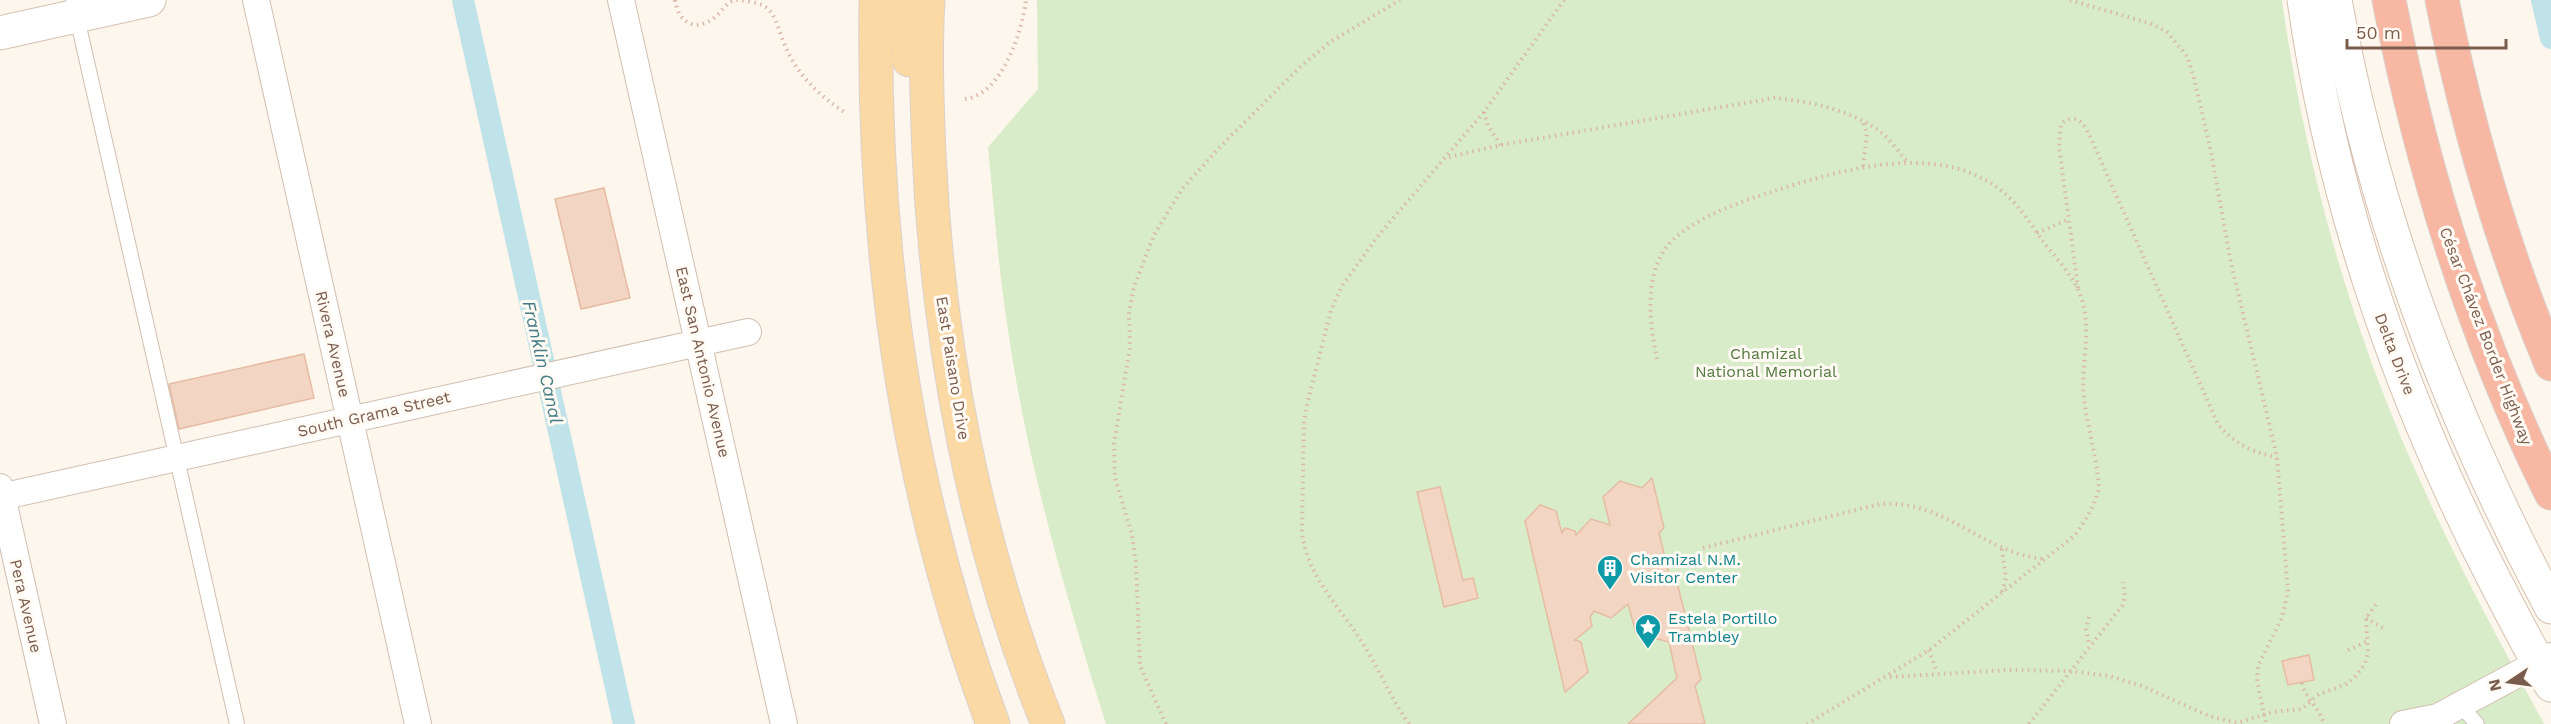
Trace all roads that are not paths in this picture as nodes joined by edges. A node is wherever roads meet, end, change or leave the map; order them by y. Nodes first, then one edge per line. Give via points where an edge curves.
1 (149, 0) edge
2 (256, 0) edge
3 (621, 0) edge
4 (878, 0) edge
5 (928, 0) edge
6 (2304, 0) edge
7 (2335, 0) edge
8 (2389, 0) edge
9 (2442, 0) edge
10 (74, 8) edge
11 (0, 33) edge
12 (928, 114) junction
13 (748, 332) dead end
14 (698, 342) junction
15 (2551, 364) edge
16 (350, 419) junction
17 (177, 458) junction
18 (1, 493) edge
19 (2551, 493) edge
20 (2551, 607) edge
21 (2547, 668) edge
22 (2469, 715) edge
23 (2436, 720) edge
24 (53, 724) edge
25 (237, 724) edge
26 (418, 724) edge
27 (784, 724) edge
28 (993, 724) edge
29 (1048, 724) edge
30 (2403, 724) edge

1 - 10 main road
2 - 16 street, Rivera Avenue
3 - 14 street, East San Antonio Avenue
4 - 12 main road via 900,10 906,21 910,39 909,82
4 - 28 main road via 875,91 880,210 905,403 951,601
5 - 12 main road, East Paisano Drive
6 - 21 main road, Delta Drive via 2321,101 2344,198 2373,293 2442,472
7 - 20 main road via 2375,172 2423,321 2472,447
8 - 19 highway, César Chávez Border Highway via 2404,81 2458,271 2497,373
9 - 15 highway via 2460,89 2486,182 2510,260
10 - 11 main road
10 - 17 lane
12 - 29 main road, East Paisano Drive via 938,269 966,445 996,573
13 - 14 street, South Grama Street
14 - 16 street, South Grama Street
14 - 27 street, East San Antonio Avenue
16 - 17 street, South Grama Street
16 - 26 street, Rivera Avenue
17 - 18 street, South Grama Street
17 - 25 lane
18 - 24 street, Pera Avenue
21 - 22 street
22 - 23 street
23 - 30 street

